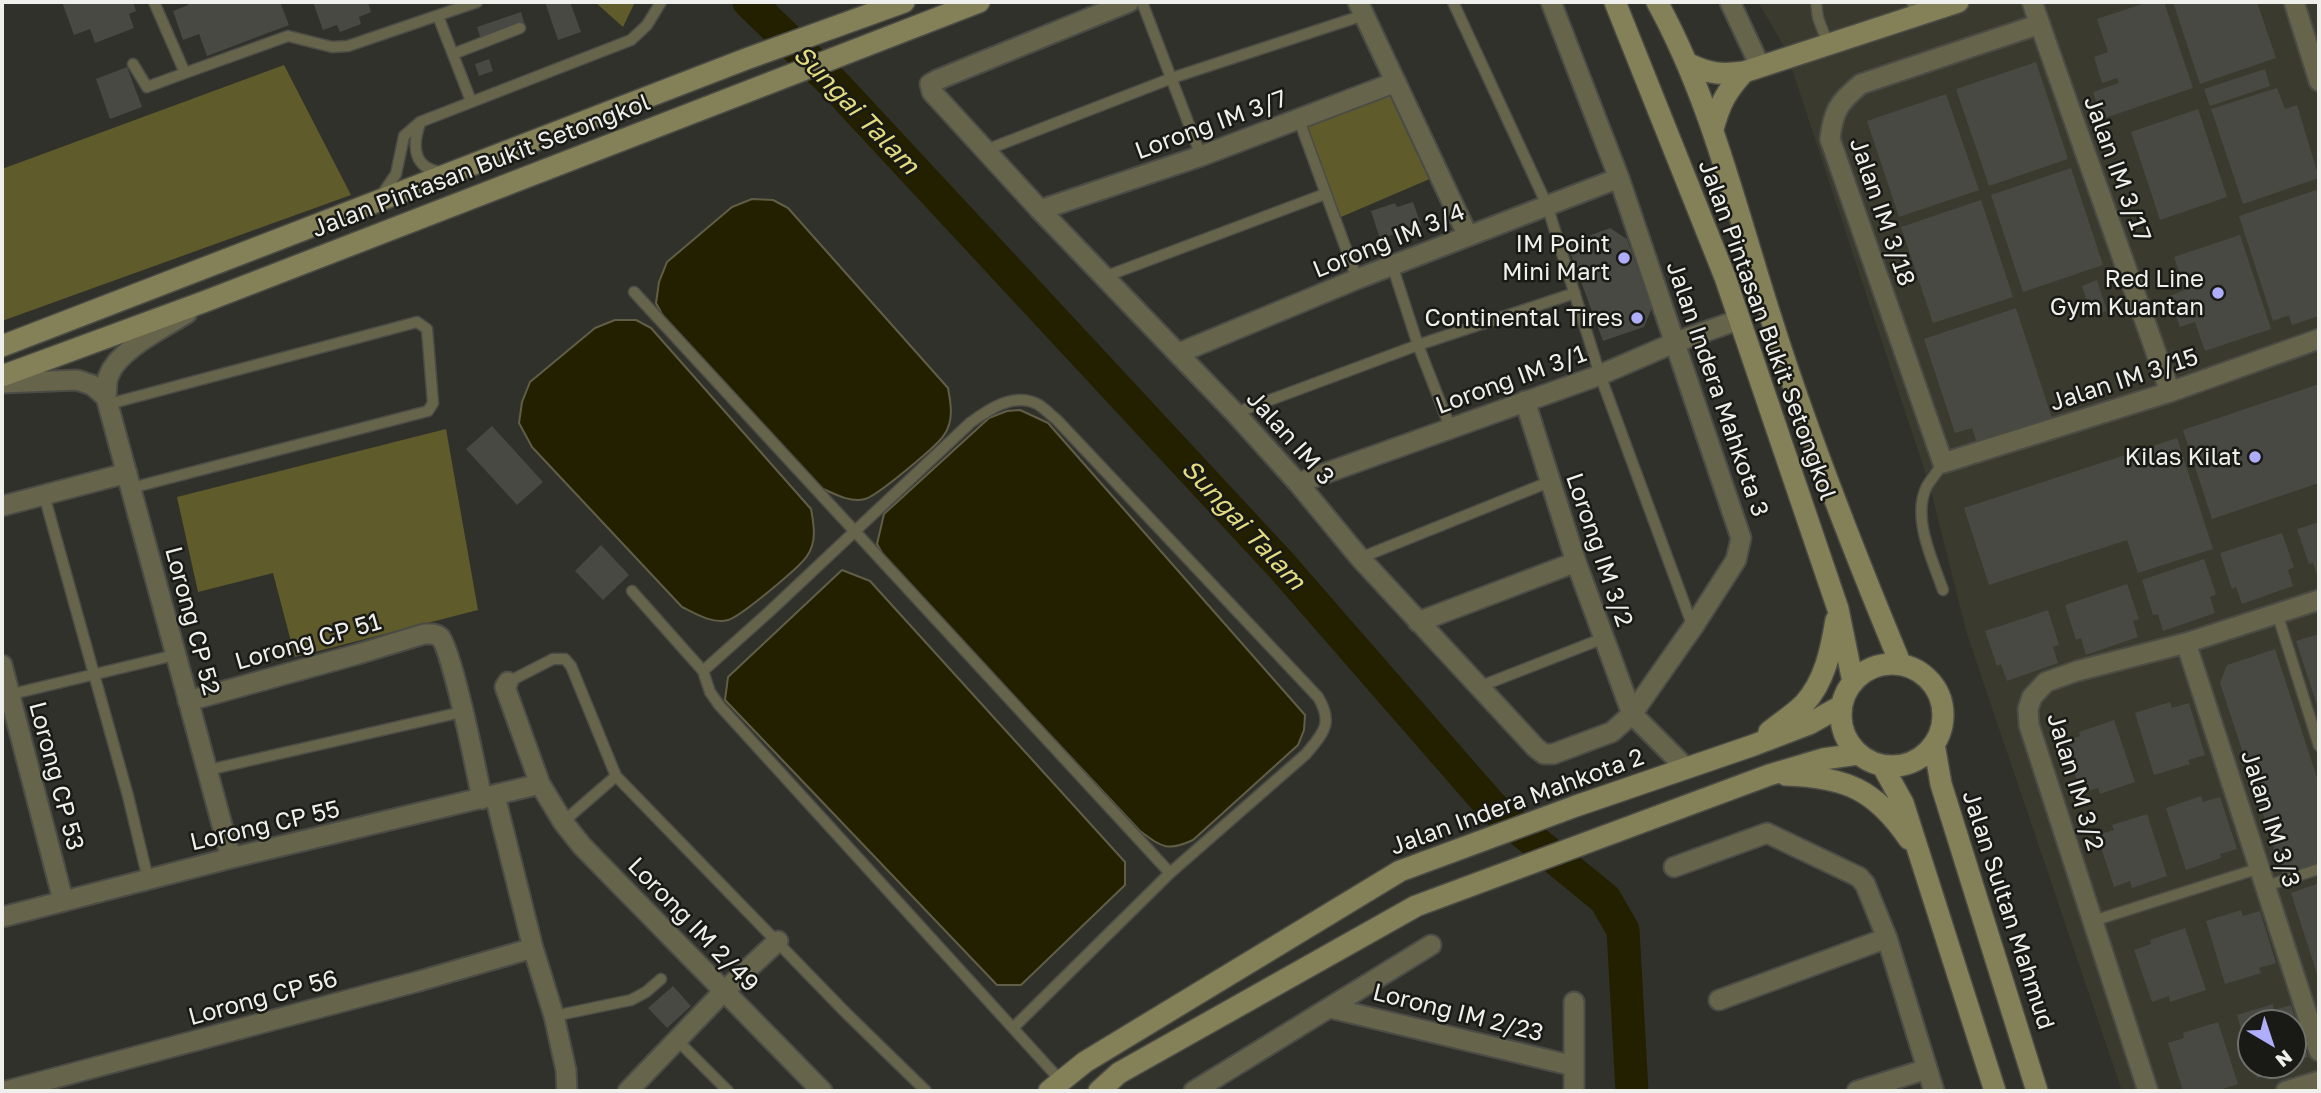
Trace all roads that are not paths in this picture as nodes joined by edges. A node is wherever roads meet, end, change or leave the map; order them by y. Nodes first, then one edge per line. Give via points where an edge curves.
1 (154, 2) edge
2 (477, 2) edge
3 (661, 2) edge
4 (904, 2) edge
5 (979, 2) edge
6 (1129, 2) edge
7 (1142, 2) edge
8 (1453, 2) edge
9 (1551, 2) edge
10 (1615, 2) edge
11 (1657, 2) edge
12 (1730, 2) edge
13 (1816, 2) edge
14 (1958, 2) edge
15 (2032, 2) edge
16 (2294, 2) edge
17 (1361, 8) edge
18 (1914, 8) edge
19 (438, 16) junction
20 (2040, 24) junction
21 (520, 27) dead end
22 (1828, 44) junction
23 (453, 54) junction
24 (133, 64) dead end
25 (1689, 64) junction
26 (1752, 69) junction
27 (185, 73) junction
28 (1172, 78) junction
29 (2319, 80) edge
30 (1396, 82) junction
31 (471, 102) junction
32 (1298, 120) junction
33 (420, 122) junction
34 (1713, 129) junction
35 (986, 150) junction
36 (1201, 156) junction
37 (452, 174) junction
38 (1619, 178) junction
39 (1325, 194) junction
40 (1547, 205) junction
41 (1040, 210) junction
42 (343, 215) junction
43 (1468, 236) junction
44 (1392, 265) junction
45 (1104, 276) junction
46 (1357, 279) junction
47 (634, 292) dead end
48 (1575, 293) junction
49 (206, 301) junction
50 (1738, 320) junction
51 (2319, 338) edge
52 (1676, 342) junction
53 (1418, 345) junction
54 (2, 346) edge
55 (1179, 353) junction
56 (1600, 375) junction
57 (2, 376) edge
58 (2, 383) edge
59 (2170, 392) junction
60 (107, 400) junction
61 (1525, 401) junction
62 (1235, 413) junction
63 (1450, 427) junction
64 (1943, 463) junction
65 (129, 481) junction
66 (1298, 482) junction
67 (1549, 482) junction
68 (44, 495) junction
69 (2, 506) edge
70 (855, 531) junction
71 (1360, 558) junction
72 (1576, 562) junction
73 (1943, 590) dead end
74 (632, 591) dead end
75 (2319, 600) edge
76 (1838, 609) junction
77 (2277, 613) junction
78 (1418, 622) junction
79 (1693, 627) junction
80 (1604, 638) junction
81 (2186, 643) junction
82 (174, 655) junction
83 (2, 665) edge
84 (1901, 665) junction
85 (703, 671) junction
86 (93, 673) junction
87 (508, 682) joint
88 (1853, 682) junction
89 (1480, 686) junction
90 (6, 696) edge
91 (188, 701) junction
92 (1842, 706) junction
93 (463, 712) junction
94 (1632, 714) junction
95 (1934, 744) junction
96 (1754, 745) junction
97 (2319, 746) edge
98 (1858, 754) junction
99 (1882, 765) junction
100 (1686, 768) junction
101 (208, 770) junction
102 (1769, 775) junction
103 (616, 776) junction
104 (540, 785) junction
105 (489, 798) junction
106 (563, 822) junction
107 (1917, 849) junction
108 (230, 858) junction
109 (1674, 867) dead end
110 (2319, 869) edge
111 (1170, 873) junction
112 (2263, 877) junction
113 (148, 879) junction
114 (63, 900) junction
115 (2, 917) edge
116 (2093, 921) junction
117 (1887, 937) junction
118 (778, 941) junction
119 (1432, 945) dead end
120 (533, 948) junction
121 (661, 979) dead end
122 (723, 992) junction
123 (1720, 1000) dead end
124 (1574, 1002) dead end
125 (1331, 1008) junction
126 (554, 1016) junction
127 (1013, 1028) junction
128 (677, 1040) junction
129 (2319, 1051) edge
130 (1574, 1066) junction
131 (1927, 1069) junction
132 (2319, 1081) edge
133 (1055, 1086) edge
134 (6, 1091) edge
135 (568, 1091) edge
136 (628, 1091) edge
137 (728, 1091) edge
138 (822, 1091) edge
139 (926, 1091) edge
140 (1099, 1091) edge
141 (1194, 1091) edge
142 (1574, 1091) edge
143 (1857, 1091) edge
144 (1934, 1091) edge
145 (1995, 1091) edge
146 (2038, 1091) edge
147 (2148, 1091) edge
148 (2286, 1091) edge

1 - 27 lane
2 - 19 lane
3 - 31 lane via 647,26 631,40
4 - 37 main road, Jalan Pintasan Bukit Setongkol
5 - 49 main road, Jalan Pintasan Bukit Setongkol
6 - 35 street, Jalan IM 3 via 930,84 932,92
7 - 28 lane
8 - 40 lane
9 - 38 street, Jalan Indera Mahkota 3
10 - 50 main road, Jalan Pintasan Bukit Setongkol via 1725,276
11 - 25 main road, Jalan Pintasan Bukit Setongkol
12 - 26 street
13 - 22 lane
14 - 18 main road
15 - 20 street, Jalan IM 3/17
16 - 29 street
17 - 28 lane
17 - 30 street
18 - 22 main road
19 - 23 lane
19 - 27 lane via 348,46 278,38
20 - 59 street, Jalan IM 3/17
20 - 64 street, Jalan IM 3/18 via 1861,84 1843,99 1832,117 1830,139
21 - 23 lane
22 - 26 main road
23 - 31 lane
24 - 27 lane via 147,86
25 - 26 main road via 1721,75
25 - 34 main road, Jalan Pintasan Bukit Setongkol
26 - 34 main road via 1726,92
28 - 35 lane
28 - 36 lane
30 - 32 street, Lorong IM 3/7
30 - 43 street
31 - 33 lane
32 - 36 street, Lorong IM 3/7
32 - 39 lane
33 - 37 lane via 414,139 422,163 432,171
33 - 42 lane via 404,136 390,185 379,198
34 - 84 main road, Jalan Pintasan Bukit Setongkol via 1788,373
35 - 41 street, Jalan IM 3
36 - 41 street, Lorong IM 3/7
37 - 42 main road, Jalan Pintasan Bukit Setongkol
38 - 40 street, Lorong IM 3/4
38 - 52 street, Jalan Indera Mahkota 3
39 - 45 lane
39 - 46 lane
40 - 43 street, Lorong IM 3/4
40 - 48 lane
41 - 45 street, Jalan IM 3
42 - 54 main road, Jalan Pintasan Bukit Setongkol
43 - 44 street, Lorong IM 3/4
44 - 46 street, Lorong IM 3/4
44 - 53 lane
45 - 55 street, Jalan IM 3
46 - 55 street, Lorong IM 3/4
47 - 70 lane
48 - 53 lane
48 - 56 lane
49 - 57 main road, Jalan Pintasan Bukit Setongkol
49 - 60 street via 144,340 116,364 108,376
50 - 52 street, Lorong IM 3/1
50 - 76 main road, Jalan Pintasan Bukit Setongkol
51 - 59 street, Jalan IM 3/15
52 - 56 street, Lorong IM 3/1
52 - 79 street, Jalan Indera Mahkota 3 via 1741,538 1736,560
53 - 62 lane
53 - 63 lane
55 - 62 street, Jalan IM 3
56 - 61 street, Lorong IM 3/1
56 - 79 lane
58 - 60 street via 77,380 92,385
59 - 64 street, Jalan IM 3/15
60 - 65 street, Lorong CP 52
60 - 65 lane via 417,322 426,329 433,403 428,411
61 - 63 street, Lorong IM 3/1
61 - 67 street, Lorong IM 3/2
62 - 66 street, Jalan IM 3
63 - 66 street, Lorong IM 3/1
64 - 73 lane via 1926,488 1922,506 1924,529
65 - 68 street
65 - 82 street, Lorong CP 52
66 - 71 street, Jalan IM 3
67 - 71 lane
67 - 72 street, Lorong IM 3/2
68 - 69 street
68 - 86 lane
70 - 85 lane
70 - 111 lane
70 - 111 lane via 970,423 993,407 1018,400 1037,404 1318,697 1325,710 1325,731 1306,754
71 - 78 street, Jalan IM 3
72 - 78 street
72 - 80 street, Lorong IM 3/2
74 - 85 lane
75 - 77 street, Jalan IM 3/2
76 - 88 main road, Jalan Pintasan Bukit Setongkol
76 - 96 main road via 1824,673 1804,703
77 - 81 street, Jalan IM 3/2
77 - 97 lane
78 - 89 street, Jalan IM 3
79 - 94 street, Jalan Indera Mahkota 3
80 - 89 lane
80 - 94 street, Lorong IM 3/2
81 - 112 street, Jalan IM 3/3
81 - 116 street, Jalan IM 3/2 via 2077,671 2046,682 2032,697 2029,725
82 - 86 lane
82 - 91 street, Lorong CP 52
83 - 90 street, Lorong CP 53
84 - 88 main road via 1883,665
84 - 95 main road via 1930,681 1939,695 1943,711
85 - 127 lane via 719,705
86 - 90 lane
86 - 113 lane
87 - 103 lane via 553,659 565,659
87 - 104 street, Lorong IM 2/49 via 505,687
88 - 92 main road
89 - 94 street, Jalan IM 3 via 1544,754 1612,732
90 - 114 street, Lorong CP 53
91 - 93 street, Lorong CP 51 via 435,634 450,660
91 - 101 street, Lorong CP 52
92 - 96 main road, Jalan Indera Mahkota 2
92 - 98 main road via 1841,724
93 - 101 lane
93 - 105 street
94 - 100 street
95 - 99 main road via 1911,762
95 - 146 main road, Jalan Sultan Mahmud via 1941,784
96 - 100 main road, Jalan Indera Mahkota 2
98 - 99 main road
98 - 102 main road
99 - 107 main road via 1903,803
100 - 133 main road, Jalan Indera Mahkota 2 via 1400,872 1085,1062
101 - 108 street, Lorong CP 52
102 - 107 main road via 1841,782 1873,797
102 - 140 main road via 1416,906 1119,1073
103 - 106 lane
103 - 118 lane
104 - 105 street, Lorong CP 55
104 - 106 street, Lorong IM 2/49
105 - 108 street, Lorong CP 55
105 - 120 street
106 - 122 street, Lorong IM 2/49
107 - 145 main road
108 - 113 street, Lorong CP 55
109 - 117 street via 1768,833 1859,877
110 - 112 lane
111 - 127 lane
112 - 116 lane
112 - 129 street, Jalan IM 3/3
113 - 114 street, Lorong CP 55
114 - 115 street, Lorong CP 55
116 - 147 street, Jalan IM 3/2
117 - 123 street
117 - 131 street
118 - 122 street
118 - 139 lane
119 - 125 street
120 - 126 street
120 - 134 street, Lorong CP 56
121 - 126 lane via 631,1000
122 - 128 street
122 - 138 street, Lorong IM 2/49
124 - 130 street
125 - 130 street, Lorong IM 2/23
125 - 141 street
126 - 135 street
127 - 133 lane
128 - 136 street
128 - 137 lane
130 - 142 street
131 - 143 street
131 - 144 street
132 - 148 street

